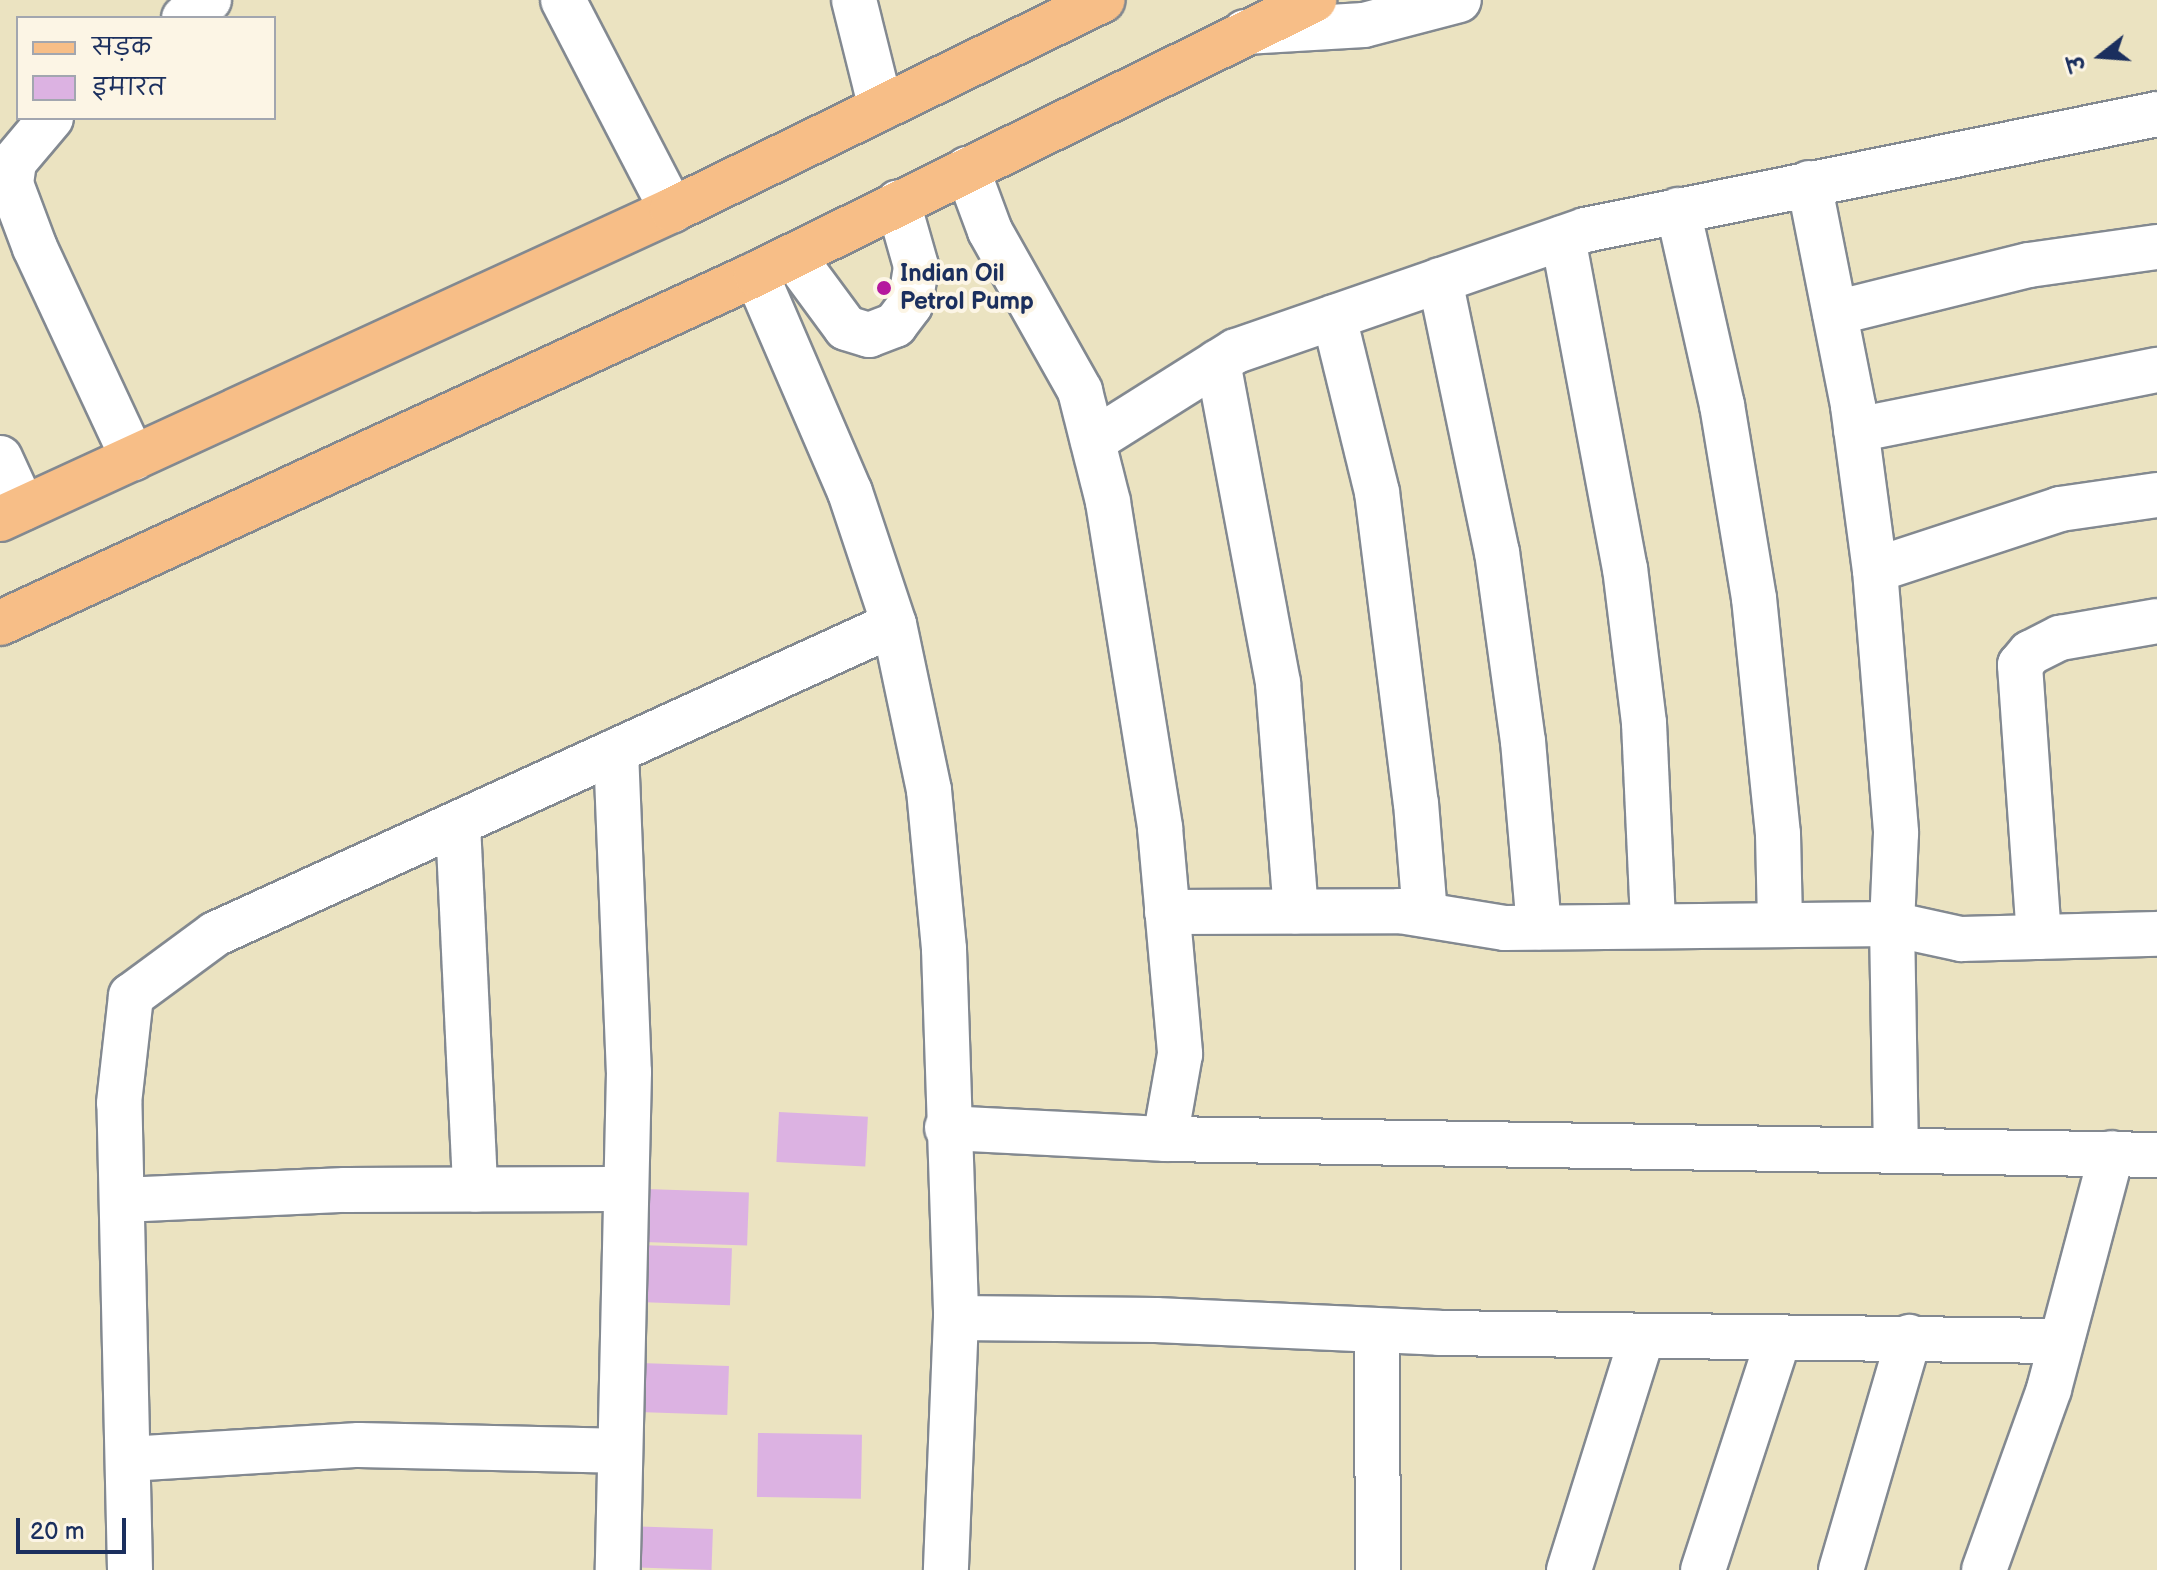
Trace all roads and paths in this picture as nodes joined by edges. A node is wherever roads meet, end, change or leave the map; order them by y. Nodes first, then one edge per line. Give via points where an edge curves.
1 (209, 0) edge
2 (563, 0) edge
3 (854, 0) edge
4 (1102, 0) edge
5 (1314, 0) edge
6 (1459, 0) edge
7 (187, 16) edge
8 (1245, 32) junction
9 (881, 108) junction
10 (2157, 114) edge
11 (49, 120) edge
12 (967, 169) junction
13 (1809, 183) junction
14 (5, 186) edge
15 (898, 203) junction
16 (672, 210) junction
17 (1678, 210) junction
18 (1563, 238) junction
19 (2157, 247) edge
20 (774, 265) junction
21 (1440, 280) junction
22 (1835, 313) junction
23 (1334, 317) junction
24 (1218, 362) junction
25 (2157, 370) edge
26 (1856, 430) junction
27 (1093, 441) junction
28 (0, 458) edge
29 (133, 458) junction
30 (2157, 495) edge
31 (11, 514) edge
32 (1875, 570) junction
33 (2157, 621) edge
34 (0, 623) edge
35 (894, 624) junction
36 (616, 751) junction
37 (458, 824) junction
38 (1296, 911) junction
39 (1167, 912) junction
40 (1425, 915) junction
41 (1780, 924) junction
42 (1892, 924) junction
43 (1653, 925) junction
44 (1539, 927) junction
45 (2157, 934) edge
46 (2039, 937) junction
47 (947, 1128) junction
48 (1165, 1139) junction
49 (1896, 1150) junction
50 (2112, 1153) junction
51 (2157, 1155) edge
52 (626, 1189) junction
53 (475, 1190) junction
54 (122, 1200) junction
55 (956, 1318) junction
56 (1377, 1331) junction
57 (1642, 1337) junction
58 (1779, 1337) junction
59 (1909, 1337) junction
60 (2061, 1341) junction
61 (620, 1451) junction
62 (128, 1459) junction
63 (130, 1570) edge
64 (618, 1570) edge
65 (946, 1570) edge
66 (1378, 1570) edge
67 (1569, 1570) edge
68 (1703, 1570) edge
69 (1841, 1570) edge
70 (1984, 1570) edge

1 - 7 street
2 - 16 street
3 - 9 street
4 - 9 main road
5 - 8 main road
6 - 8 street via 1364,25
8 - 12 main road
9 - 16 main road
10 - 13 street
11 - 14 street via 14,162
12 - 15 main road
12 - 27 street via 990,231 1080,391
13 - 17 street
13 - 22 street
14 - 29 street
15 - 20 main road
15 - 20 street via 916,266 910,305 895,325 869,335 846,328
16 - 29 main road
17 - 18 street
17 - 41 street via 1722,405 1754,598 1778,834
18 - 21 street
18 - 43 street via 1625,568 1644,723
19 - 22 street via 2029,265
20 - 34 main road
20 - 35 street
21 - 23 street
21 - 44 street via 1497,552 1523,741
22 - 26 street
23 - 24 street
23 - 40 street via 1377,492
24 - 27 street
24 - 38 street via 1278,683
25 - 26 street
26 - 32 street
27 - 39 street via 1160,828
28 - 31 street
29 - 31 main road
30 - 32 street via 2060,509
32 - 42 street via 1896,833
33 - 46 street via 2060,638 2030,653 2020,665
35 - 36 street
35 - 47 street via 929,790 944,949
36 - 37 street
36 - 52 street via 629,1072
37 - 53 street
37 - 54 street via 215,934 131,996 119,1103
38 - 39 street
38 - 40 street
39 - 48 street via 1180,1054
40 - 44 street via 1505,928
41 - 42 street
41 - 43 street
42 - 46 street via 1961,939
42 - 49 street
43 - 44 street
45 - 46 street
47 - 48 street
47 - 55 street
48 - 49 street
49 - 50 street
50 - 51 street
50 - 60 street
52 - 53 street
52 - 61 street
53 - 54 street
54 - 62 street
55 - 56 street via 1156,1320
55 - 65 street
56 - 57 street
56 - 66 street
57 - 58 street
57 - 67 street
58 - 59 street
58 - 68 street
59 - 60 street
59 - 69 street
60 - 70 street
61 - 62 street via 359,1445
61 - 64 street
62 - 63 street

